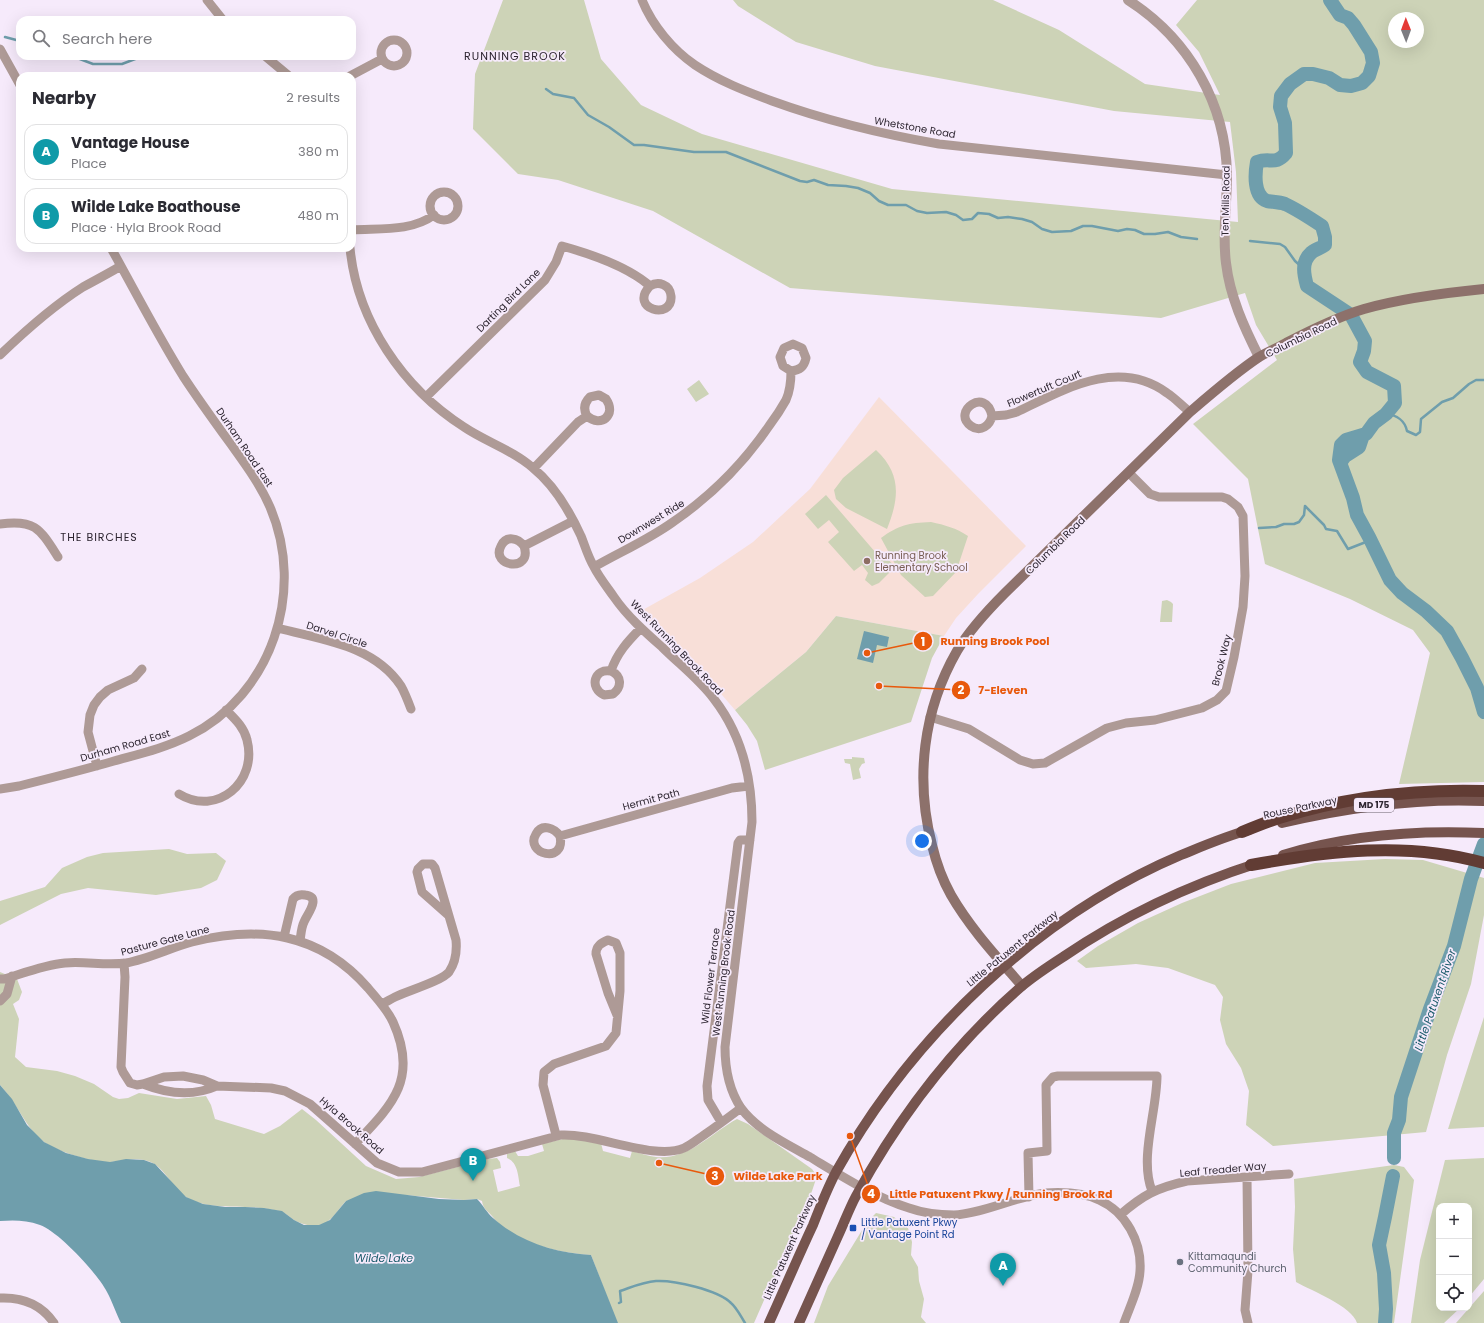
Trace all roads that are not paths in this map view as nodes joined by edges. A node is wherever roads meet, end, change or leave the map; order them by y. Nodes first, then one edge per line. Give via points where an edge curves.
1 (207, 0) edge
2 (642, 0) edge
3 (1128, 0) edge
4 (220, 16) edge
5 (0, 49) edge
6 (382, 59) dead end
7 (270, 60) edge
8 (284, 72) edge
9 (356, 73) edge
10 (16, 78) edge
11 (1227, 175) junction
12 (434, 215) dead end
13 (356, 230) edge
14 (113, 252) edge
15 (351, 252) edge
16 (121, 266) junction
17 (650, 286) dead end
18 (1484, 289) edge
19 (0, 355) edge
20 (1259, 357) junction
21 (791, 371) dead end
22 (426, 397) junction
23 (1190, 412) junction
24 (586, 416) dead end
25 (992, 416) dead end
26 (534, 468) junction
27 (1129, 473) junction
28 (573, 521) junction
29 (0, 524) edge
30 (524, 546) dead end
31 (58, 557) dead end
32 (594, 567) junction
33 (278, 628) junction
34 (641, 628) junction
35 (142, 668) dead end
36 (611, 671) dead end
37 (411, 709) dead end
38 (226, 710) junction
39 (930, 717) junction
40 (97, 766) junction
41 (749, 786) junction
42 (0, 789) edge
43 (1484, 791) edge
44 (179, 794) dead end
45 (1470, 796) junction
46 (1484, 802) edge
47 (1242, 832) junction
48 (1484, 833) edge
49 (560, 836) dead end
50 (750, 840) junction
51 (1484, 863) edge
52 (1251, 865) junction
53 (448, 915) junction
54 (284, 937) junction
55 (300, 941) junction
56 (124, 963) junction
57 (1005, 966) junction
58 (12, 976) junction
59 (0, 979) edge
60 (1022, 986) junction
61 (0, 1001) edge
62 (382, 1004) junction
63 (617, 1015) junction
64 (143, 1084) junction
65 (217, 1086) junction
66 (741, 1108) junction
67 (721, 1122) junction
68 (556, 1135) junction
69 (356, 1144) junction
70 (836, 1173) junction
71 (1289, 1174) dead end
72 (1246, 1177) junction
73 (862, 1186) junction
74 (1152, 1191) junction
75 (1029, 1197) junction
76 (1120, 1215) junction
77 (0, 1298) edge
78 (54, 1323) edge
79 (769, 1323) edge
80 (799, 1323) edge
81 (1124, 1323) edge
82 (1248, 1323) edge

1 - 4 street
2 - 11 street, Whetstone Road via 665,36 694,64 743,90 830,120 898,137 947,145
3 - 11 street, Ten Mills Road via 1156,20 1174,38 1201,77 1220,124
5 - 10 street
6 - 9 street
7 - 8 street
11 - 20 street, Ten Mills Road via 1223,226 1228,276 1234,302
12 - 13 street via 414,225
14 - 16 street, Durham Road East
15 - 22 street, West Running Brook Road via 354,275 378,334 400,368
16 - 19 street via 83,288 35,322
16 - 33 street, Durham Road East via 174,361 260,486 270,507 277,526 283,564 284,584
17 - 22 street, Darting Bird Lane via 633,273 562,246 545,280
18 - 20 main road, Columbia Road via 1427,295 1362,309 1299,336
20 - 23 main road, Columbia Road
21 - 32 street, Downwest Ride via 786,400 761,438 717,488 672,523
22 - 26 street, West Running Brook Road via 464,428 507,450
23 - 25 street, Flowertuft Court via 1157,387 1133,379 1111,377 1083,382 1017,412
23 - 27 main road, Columbia Road
24 - 26 street
26 - 28 street, West Running Brook Road via 555,492
27 - 39 main road, Columbia Road via 977,623 951,663
27 - 39 street, Brook Way via 1150,494 1159,497 1222,497 1233,502 1241,511 1245,530 1243,608 1231,671 1226,691 1222,696 1211,704 1188,712 1107,728 1039,765 1020,760 969,729
28 - 30 street
28 - 32 street, West Running Brook Road
29 - 31 street via 29,524 42,534
32 - 34 street, West Running Brook Road via 615,598
33 - 37 street, Darvel Circle via 347,647 369,656 401,686
33 - 38 street, Durham Road East via 255,677
34 - 36 street via 620,652
34 - 41 street, West Running Brook Road via 702,686 722,710 743,754
35 - 40 street via 134,678 108,690 94,705 88,732
38 - 40 street, Durham Road East via 174,743
38 - 44 street via 240,724 247,740 249,759 240,784 233,791 208,801 192,801
39 - 57 main road, Columbia Road via 922,779 923,803 938,867 961,911
40 - 42 street, Durham Road East
41 - 49 street, Hermit Path via 732,788
41 - 50 street, West Running Brook Road via 752,811
43 - 45 highway
45 - 46 main road, Rouse Parkway / MD 175
45 - 47 main road, Rouse Parkway / MD 175 via 1380,804 1322,813
45 - 47 highway via 1401,794 1356,800 1278,818
47 - 57 main road, Little Patuxent Parkway via 1135,876 1071,916
48 - 52 main road via 1431,832 1363,838 1288,854
50 - 66 street, West Running Brook Road via 725,1047 730,1084
50 - 67 street, Wild Flower Terrace via 740,840 738,844 707,1086 708,1100
51 - 52 highway via 1399,850 1365,850 1331,852
52 - 60 main road via 1176,894 1119,921
53 - 53 street via 436,868 432,864 423,864 417,872 422,892
53 - 62 street via 457,951 448,973
54 - 55 street, Pasture Gate Lane
54 - 55 street via 293,898 310,896 313,904 303,923
54 - 56 street, Pasture Gate Lane via 253,935 214,938
55 - 62 street, Pasture Gate Lane via 338,960 359,978
56 - 58 street, Pasture Gate Lane via 66,963
56 - 64 street, Hyla Brook Road via 122,1067 130,1082
57 - 60 main road, Columbia Road
57 - 70 main road, Little Patuxent Parkway via 951,1017 917,1055 877,1107
58 - 59 street, Pasture Gate Lane
58 - 61 street via 7,994
60 - 73 main road via 969,1037 934,1077 902,1120
62 - 69 street, Pasture Gate Lane via 394,1025 401,1046 401,1083 391,1104
63 - 63 street via 620,953 616,943 608,940 600,944 596,954
63 - 68 street via 616,1033 606,1046 554,1064 544,1072 543,1085
64 - 65 street, Hyla Brook Road via 183,1094
64 - 65 street, Hyla Brook Road via 164,1077 183,1076
65 - 69 street, Hyla Brook Road via 271,1088 292,1094 310,1104
66 - 67 street, Hyla Brook Road
66 - 70 street, West Running Brook Road via 768,1132
67 - 68 street, Hyla Brook Road via 684,1148 667,1152 578,1135
68 - 69 street, Hyla Brook Road via 433,1170 410,1173 399,1172 377,1163
70 - 73 street, West Running Brook Road
70 - 79 main road, Little Patuxent Parkway
71 - 72 street, Leaf Treader Way
72 - 74 street, Leaf Treader Way via 1187,1181
72 - 82 street
73 - 75 street, West Running Brook Road via 905,1207 938,1214 954,1215 982,1210
73 - 80 main road
74 - 75 street via 1148,1151 1157,1076 1058,1076 1053,1077 1046,1085 1047,1151 1028,1153
74 - 76 street, Leaf Treader Way
75 - 76 street, West Running Brook Road via 1059,1193 1088,1196 1099,1200
76 - 81 street, West Running Brook Road via 1134,1236 1140,1258 1138,1284
77 - 78 street via 26,1300 47,1313

